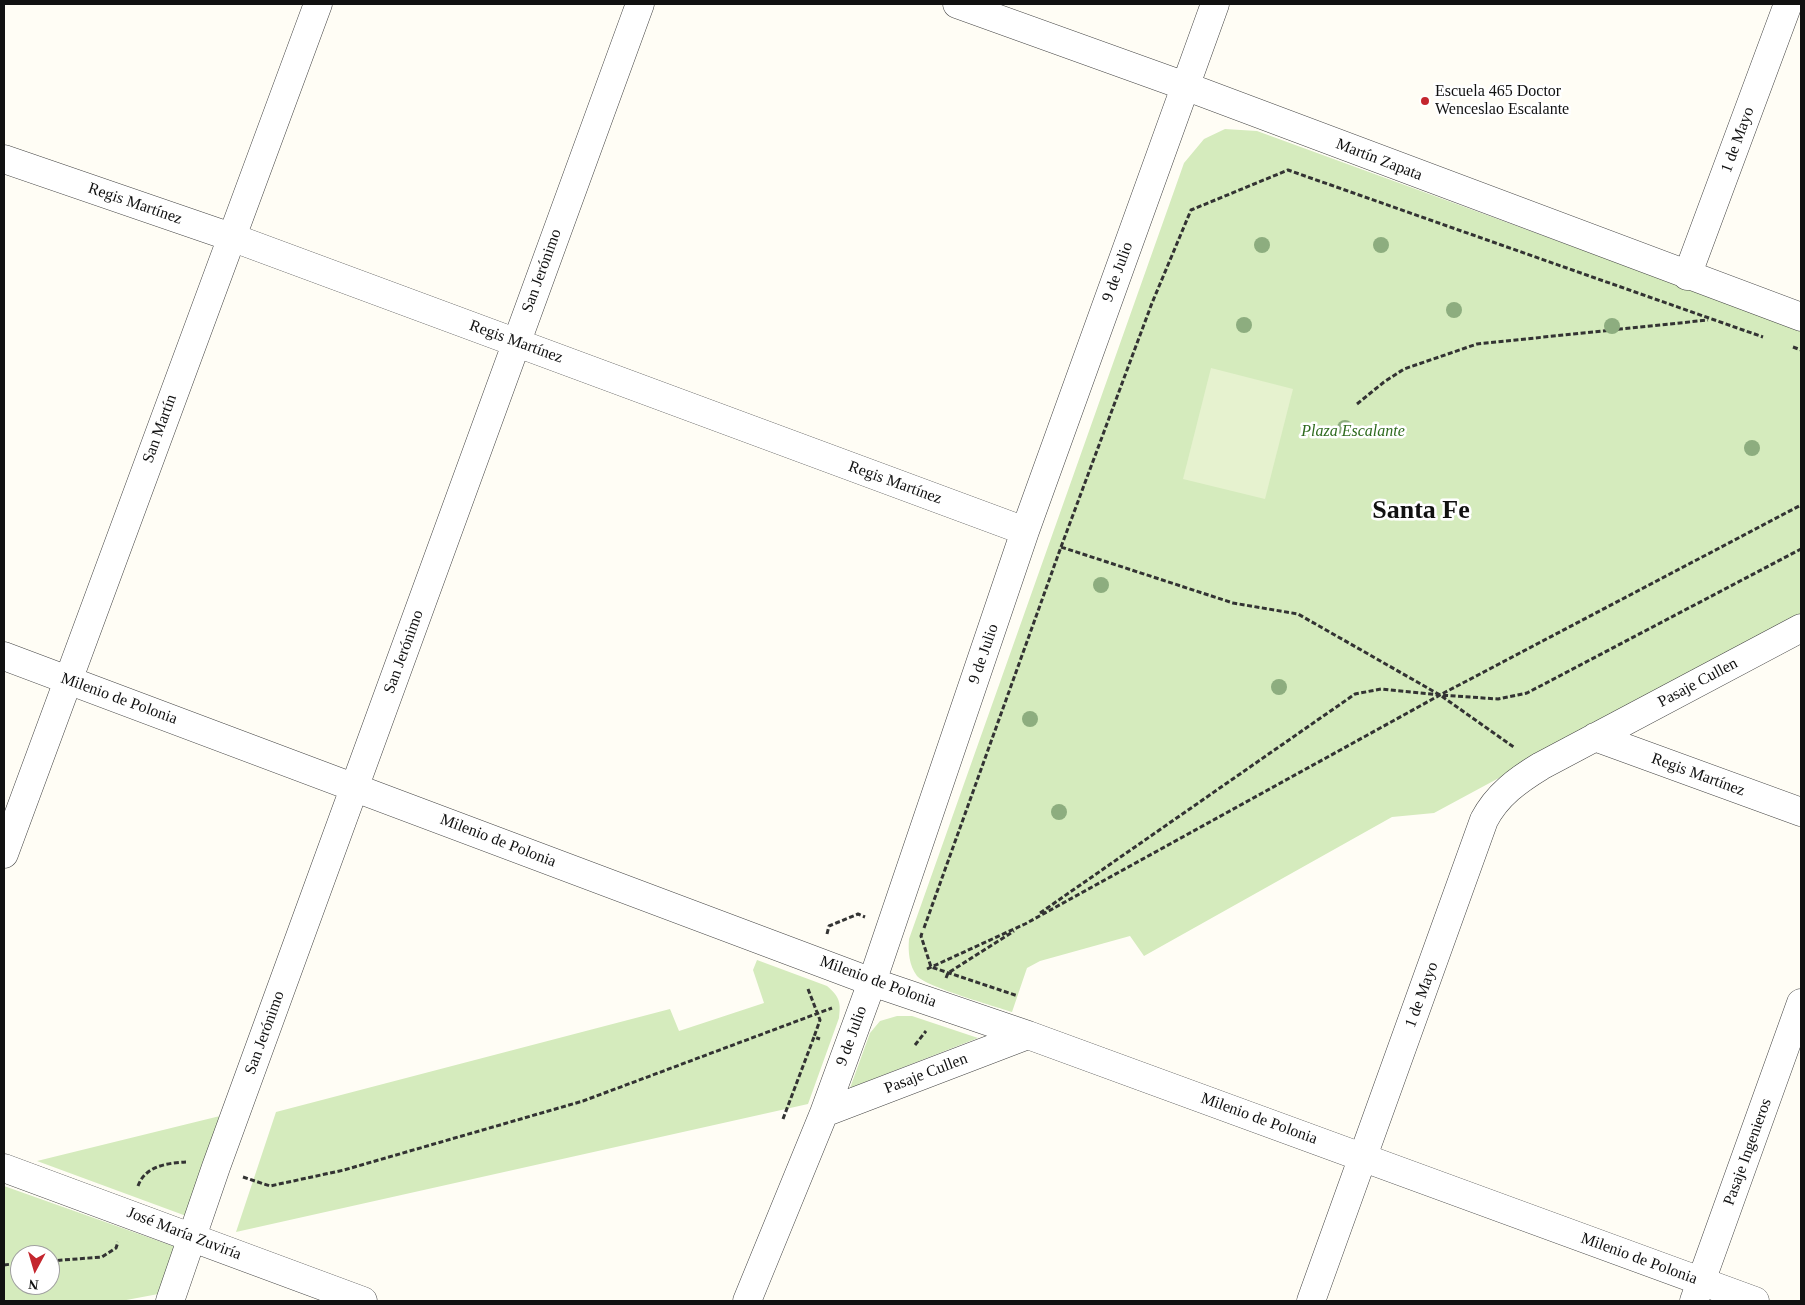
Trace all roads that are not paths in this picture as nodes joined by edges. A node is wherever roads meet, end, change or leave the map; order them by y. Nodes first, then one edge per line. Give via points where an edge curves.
1 (318, 4) edge
2 (640, 4) edge
3 (957, 4) edge
4 (1215, 4) edge
5 (1788, 4) edge
6 (1185, 86) junction
7 (4, 159) edge
8 (231, 237) junction
9 (1687, 276) junction
10 (1801, 317) edge
11 (516, 342) junction
12 (1025, 531) junction
13 (1801, 628) edge
14 (4, 656) edge
15 (68, 680) junction
16 (1595, 737) junction
17 (355, 787) junction
18 (1801, 812) edge
19 (4, 854) edge
20 (875, 987) junction
21 (1801, 1003) edge
22 (1028, 1035) junction
23 (824, 1113) junction
24 (1364, 1157) junction
25 (4, 1168) edge
26 (192, 1238) junction
27 (1697, 1292) edge
28 (170, 1301) edge
29 (363, 1301) edge
30 (746, 1301) edge
31 (1311, 1301) edge
32 (1755, 1301) edge

1 - 8 street, San Martín
2 - 11 street, San Jerónimo
3 - 6 street, Martín Zapata
4 - 6 street, 9 de Julio
5 - 9 street, 1 de Mayo
6 - 9 street, Martín Zapata
6 - 12 street, 9 de Julio
7 - 8 street, Regis Martínez
8 - 11 street, Regis Martínez
8 - 15 street, San Martín
9 - 10 street, Martín Zapata
11 - 12 street, Regis Martínez
11 - 17 street, San Jerónimo
12 - 20 street, 9 de Julio
13 - 16 street, Pasaje Cullen
14 - 15 street, Milenio de Polonia
15 - 17 street, Milenio de Polonia
15 - 19 street, San Martín
16 - 18 street, Regis Martínez
16 - 24 street, 1 de Mayo via 1516,782 1490,809
17 - 20 street, Milenio de Polonia
17 - 26 street, San Jerónimo
20 - 22 street, Milenio de Polonia
20 - 23 street, 9 de Julio via 847,1049
21 - 27 street, Pasaje Ingenieros
22 - 23 street, Pasaje Cullen
22 - 24 street, Milenio de Polonia
23 - 30 street, 9 de Julio
24 - 27 street, Milenio de Polonia
24 - 31 street, 1 de Mayo
25 - 26 street, José María Zuviría
26 - 28 street, San Jerónimo
26 - 29 street, José María Zuviría
27 - 32 street, Milenio de Polonia

